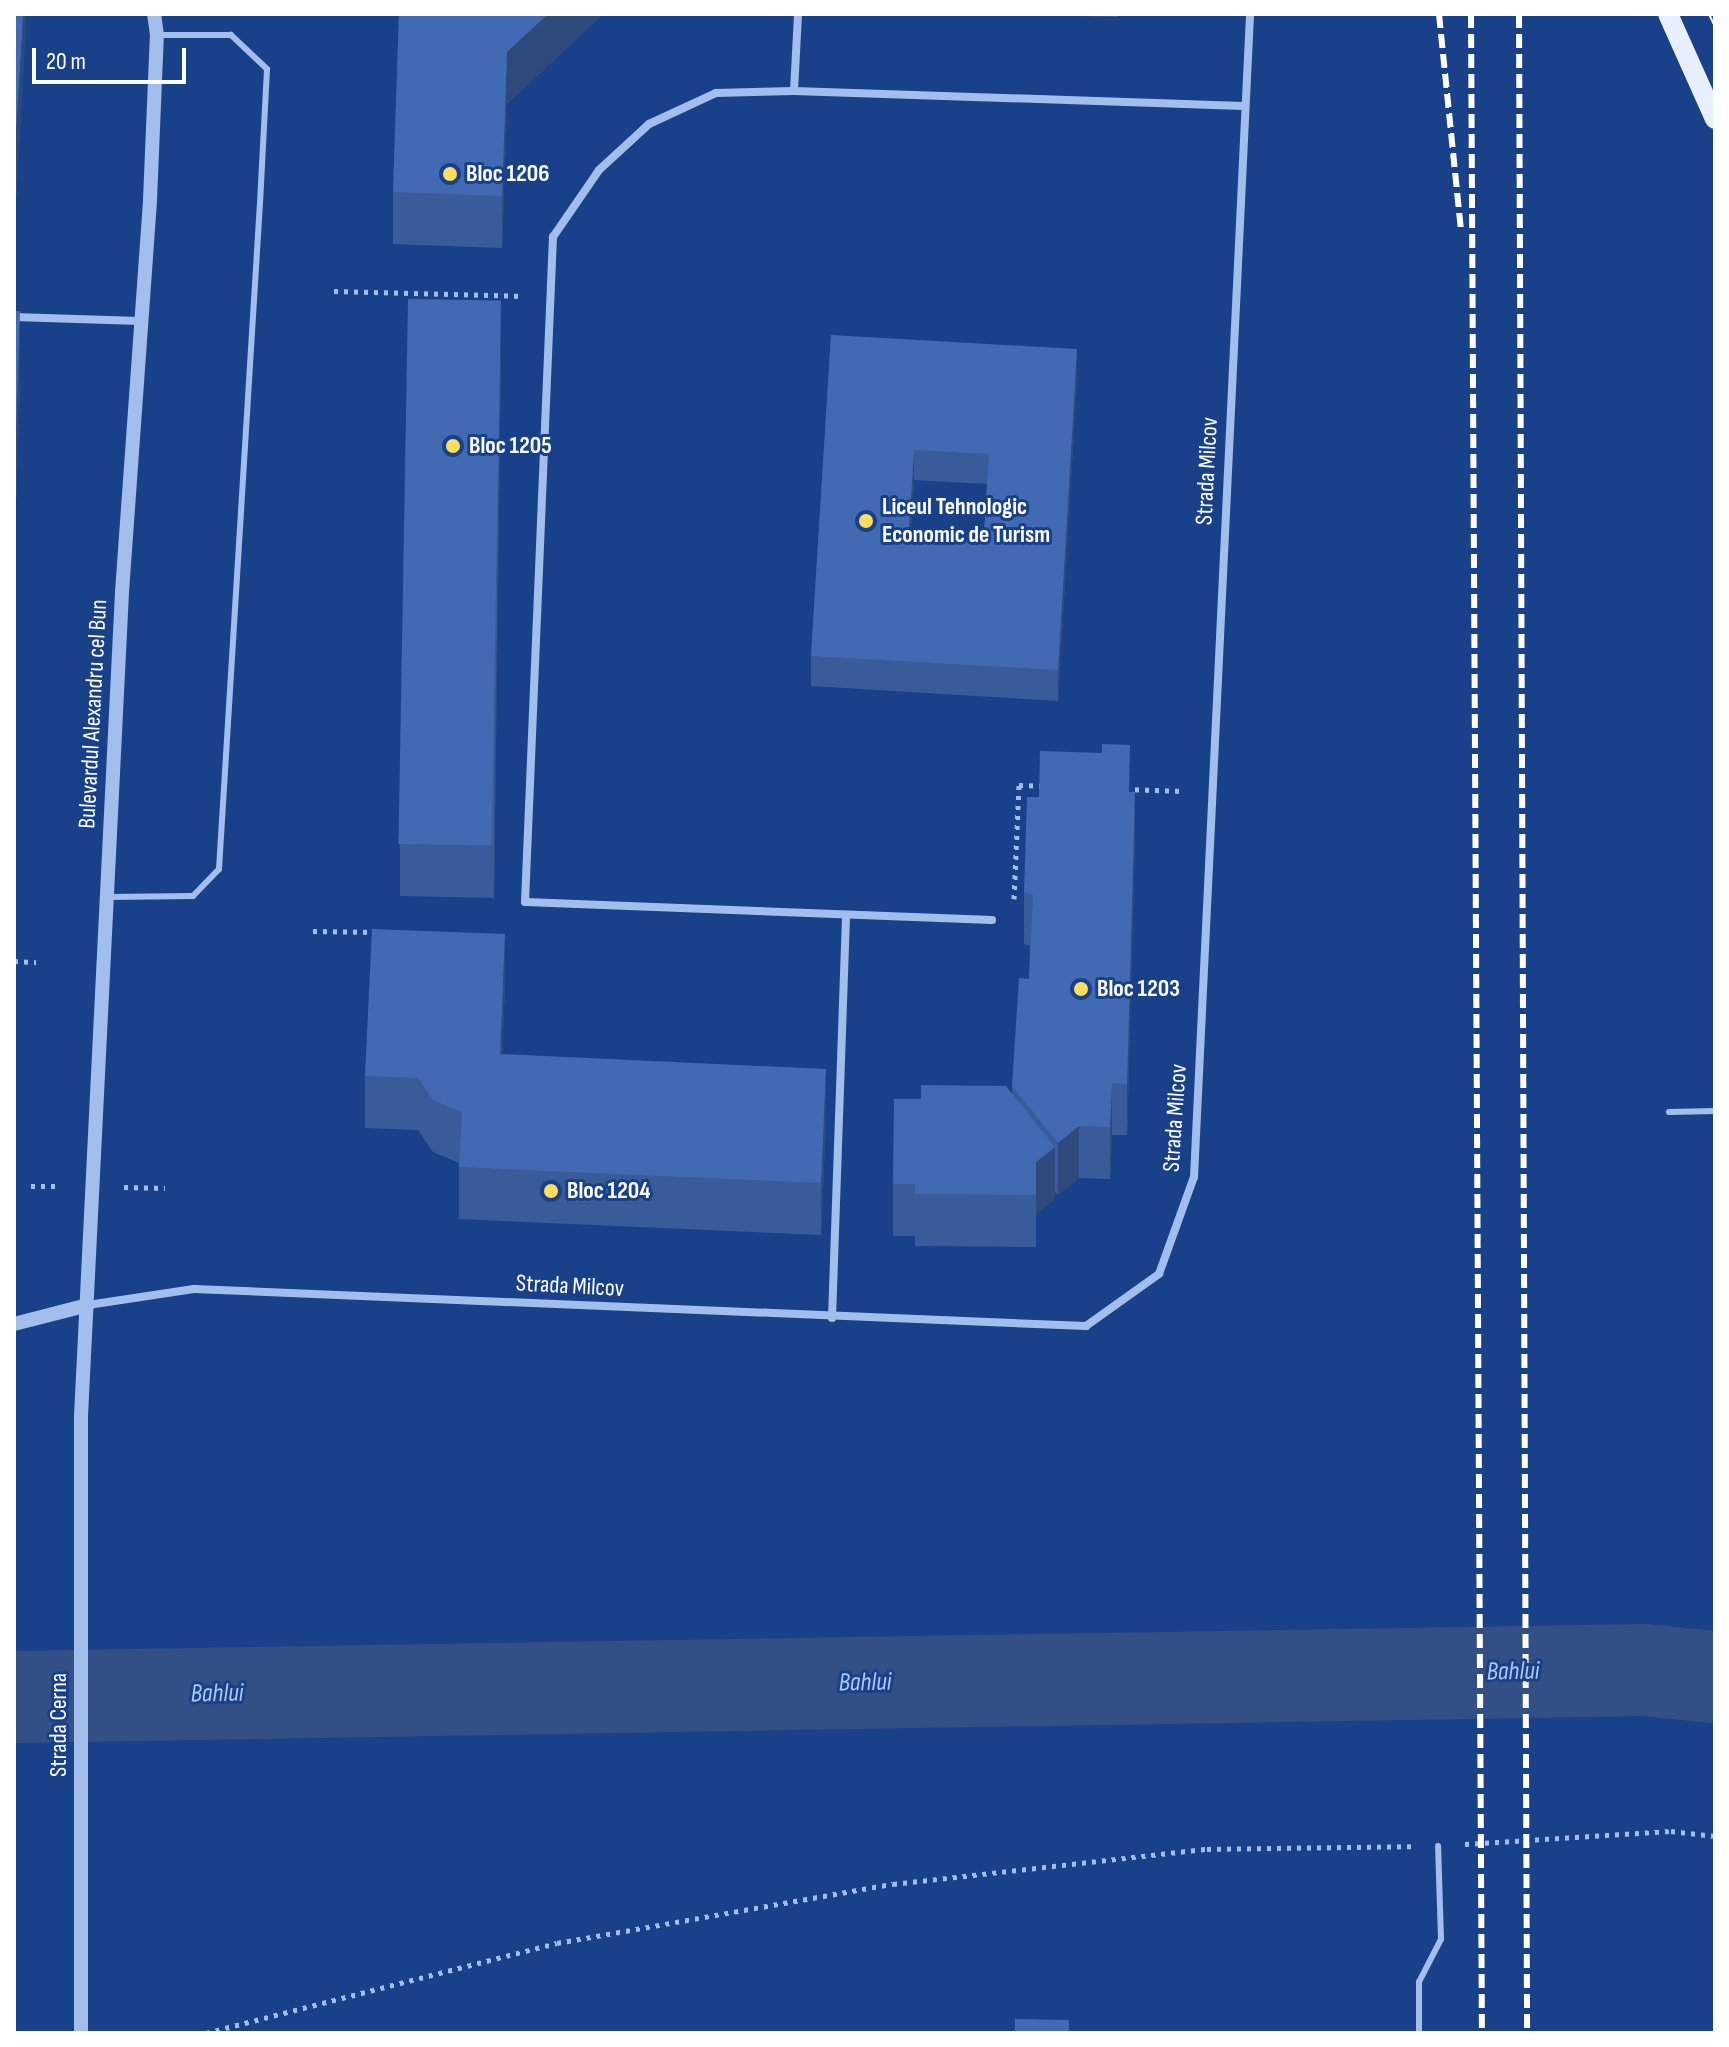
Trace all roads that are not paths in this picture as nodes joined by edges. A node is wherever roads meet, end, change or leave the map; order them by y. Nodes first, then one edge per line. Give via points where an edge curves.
1 (154, 14) edge
2 (798, 14) edge
3 (1250, 14) edge
4 (1668, 14) edge
5 (157, 35) junction
6 (794, 91) junction
7 (1243, 106) junction
8 (1715, 119) edge
9 (14, 317) edge
10 (140, 321) junction
11 (105, 897) junction
12 (846, 915) junction
13 (992, 920) road end
14 (1715, 1111) edge
15 (1669, 1112) dead end
16 (88, 1305) junction
17 (832, 1318) junction
18 (14, 1324) edge
19 (81, 1416) joint
20 (1438, 1846) road end
21 (81, 2033) edge
22 (1419, 2033) edge

1 - 5 street, Bulevardul Alexandru cel Bun
2 - 6 street
3 - 7 street, Strada Milcov
4 - 8 main road
5 - 10 street, Bulevardul Alexandru cel Bun
5 - 11 lane via 231,35 267,69 260,203 219,869 193,896
6 - 7 street
6 - 12 street via 716,93 649,124 599,170 553,237 525,902
7 - 17 street, Strada Milcov via 1194,1177 1159,1274 1086,1326
9 - 10 street
10 - 11 street, Bulevardul Alexandru cel Bun
11 - 16 street, Bulevardul Alexandru cel Bun
12 - 13 street
12 - 17 street
14 - 15 lane
16 - 17 street, Strada Milcov via 194,1289
16 - 18 street
16 - 19 street, Bulevardul Alexandru cel Bun
19 - 21 street, Strada Cerna
20 - 22 lane via 1441,1939 1419,1982

